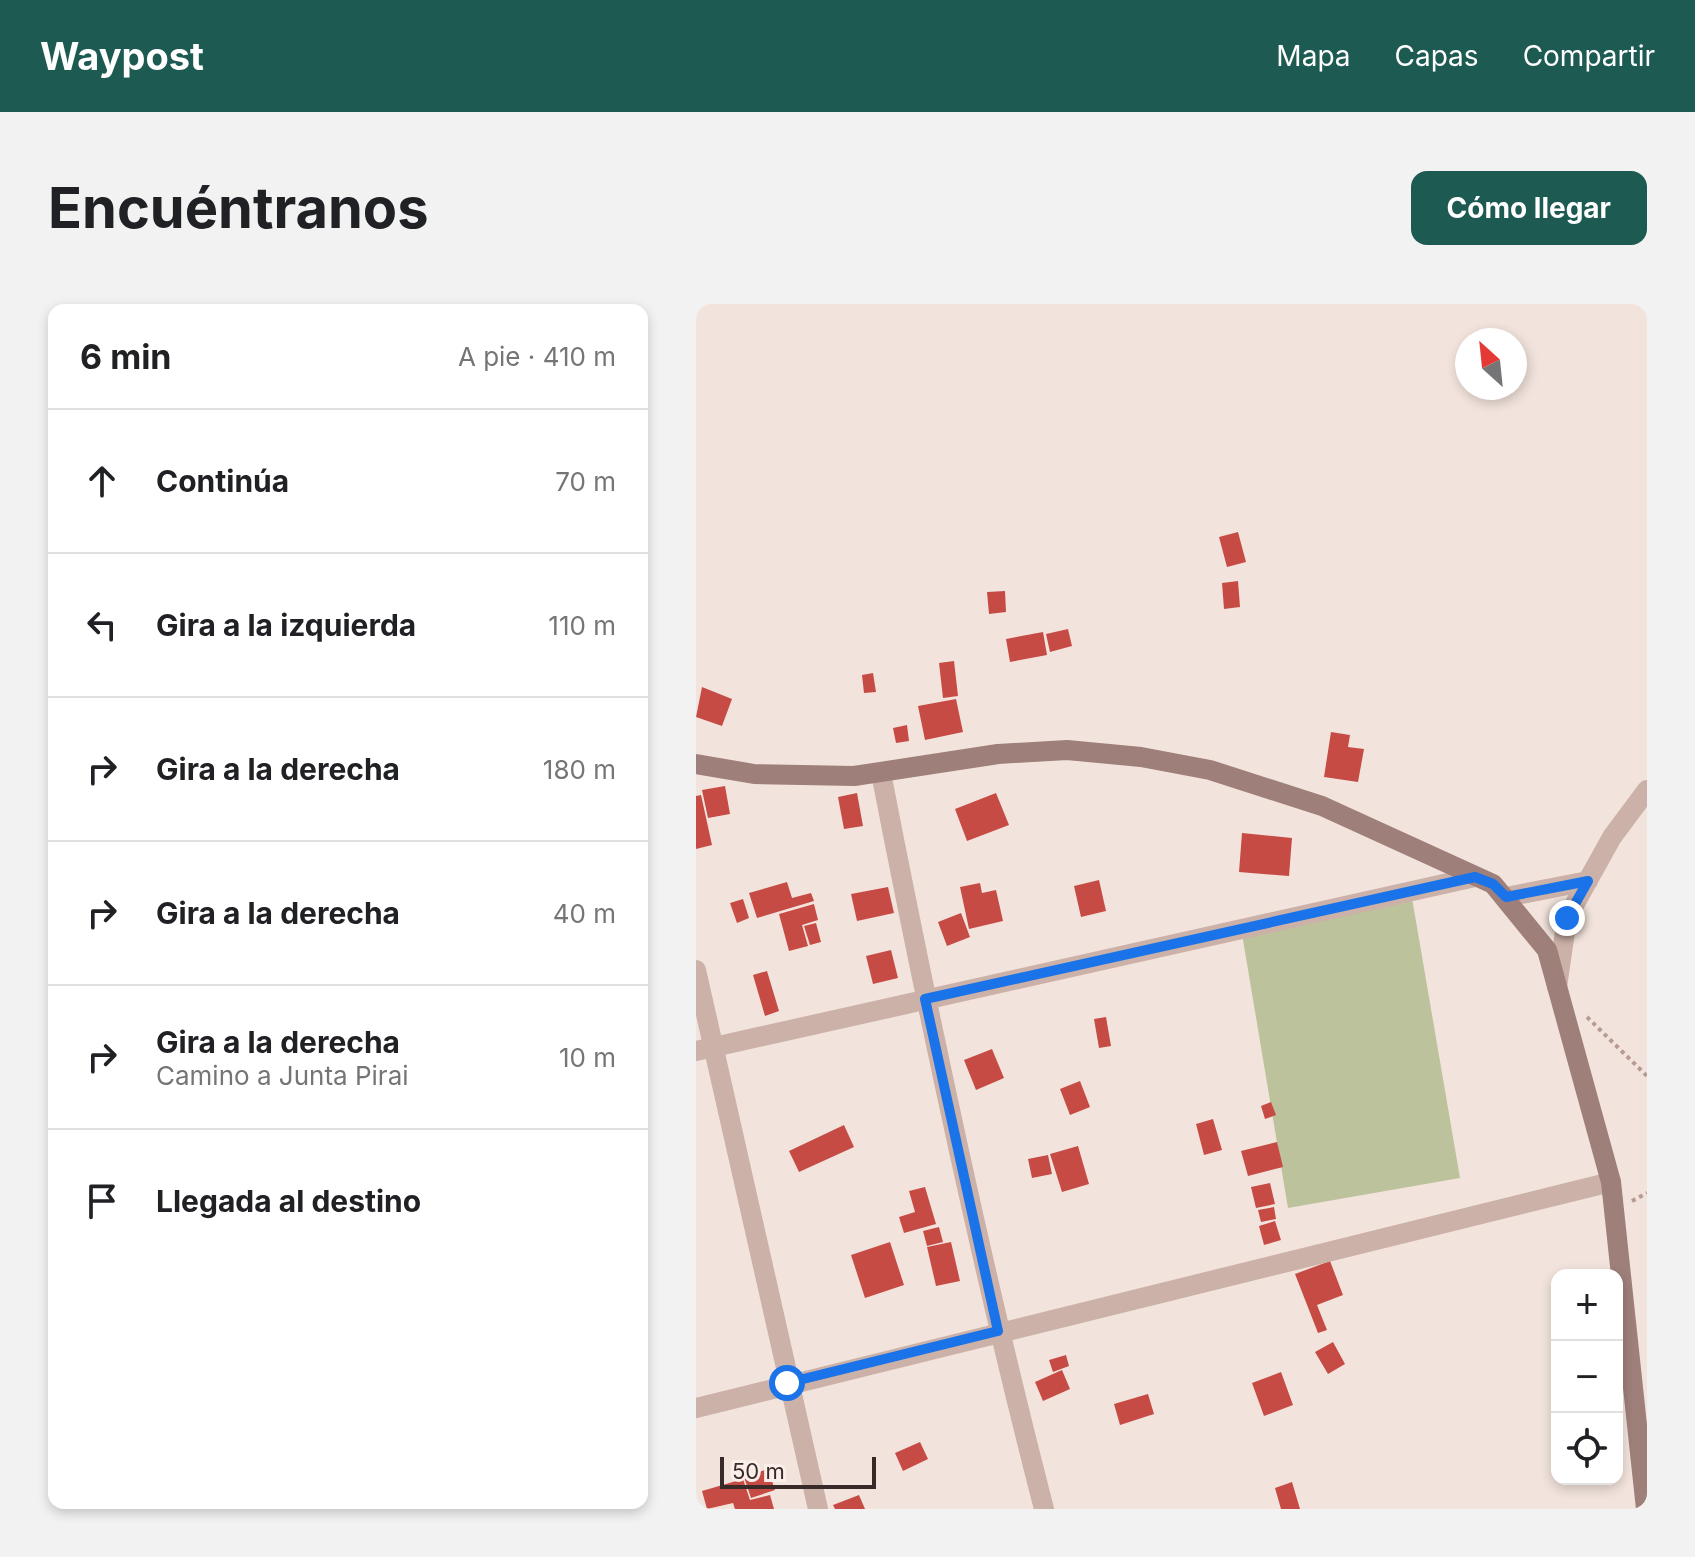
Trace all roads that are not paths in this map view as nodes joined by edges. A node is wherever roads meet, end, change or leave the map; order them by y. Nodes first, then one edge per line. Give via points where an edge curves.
1 (696, 764) edge
2 (881, 773) junction
3 (1647, 790) edge
4 (1475, 877) junction
5 (1588, 881) junction
6 (1506, 897) junction
7 (696, 970) edge
8 (1557, 987) junction
9 (925, 999) junction
10 (704, 1049) edge
11 (1611, 1182) junction
12 (998, 1331) junction
13 (787, 1383) junction
14 (696, 1408) edge
15 (818, 1509) edge
16 (1044, 1509) edge
17 (1646, 1509) edge

1 - 2 street via 754,774
2 - 4 street via 998,754 1067,750 1141,757 1210,770 1322,806
2 - 9 street
3 - 5 street
4 - 6 street
4 - 9 street
5 - 6 street
5 - 8 street via 1567,918
6 - 8 street via 1547,950
7 - 10 street
8 - 11 street
9 - 10 street
9 - 12 street
10 - 13 street
11 - 12 street
11 - 17 street
12 - 13 street
12 - 16 street
13 - 14 street
13 - 15 street

